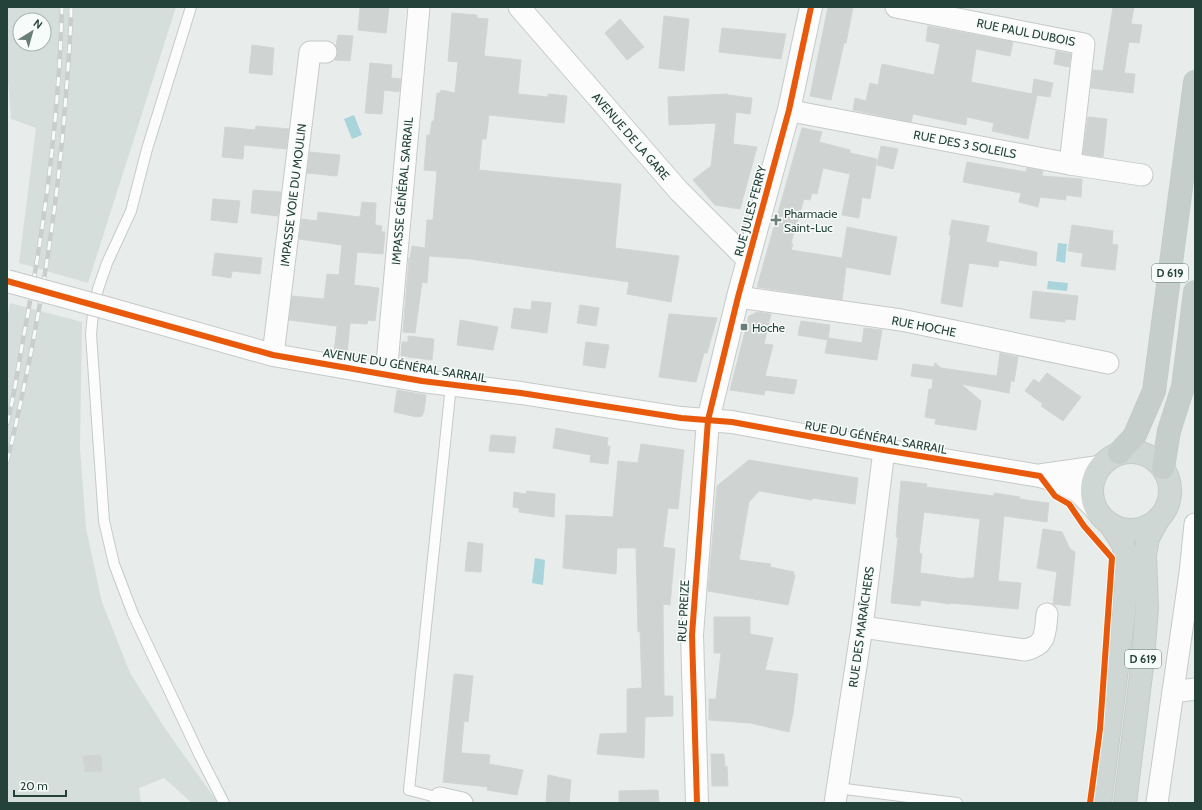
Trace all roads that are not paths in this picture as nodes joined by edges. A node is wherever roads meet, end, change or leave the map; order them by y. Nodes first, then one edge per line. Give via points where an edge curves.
1 (191, 7) edge
2 (419, 7) edge
3 (519, 7) edge
4 (811, 7) edge
5 (896, 7) edge
6 (326, 52) dead end
7 (1195, 82) edge
8 (789, 110) junction
9 (1070, 164) junction
10 (1142, 175) dead end
11 (748, 260) junction
12 (7, 281) edge
13 (1195, 292) edge
14 (738, 297) junction
15 (274, 355) junction
16 (1108, 363) dead end
17 (386, 374) junction
18 (451, 385) junction
19 (708, 420) junction
20 (884, 450) junction
21 (1119, 453) junction
22 (1099, 467) junction
23 (1163, 468) junction
24 (1040, 476) junction
25 (1103, 516) junction
26 (1159, 518) junction
27 (1195, 524) edge
28 (1047, 614) dead end
29 (862, 627) junction
30 (1195, 689) edge
31 (1173, 692) junction
32 (836, 795) edge
33 (440, 798) joint
34 (224, 803) edge
35 (462, 803) edge
36 (697, 803) edge
37 (957, 803) edge
38 (1100, 803) edge
39 (1125, 803) edge
40 (1157, 803) edge

1 - 34 lane via 147,149 131,211 106,263 98,289 91,334 104,521 114,564 133,614
2 - 17 street, IMPASSE GÉNÉRAL SARRAIL
3 - 11 street, AVENUE DE LA GARE via 679,191
4 - 8 street, RUE JULES FERRY
5 - 9 street, RUE PAUL DUBOIS via 1084,44
6 - 15 street, IMPASSE VOIE DU MOULIN via 310,52
7 - 21 highway, D 619 via 1154,391 1134,437
8 - 9 street, RUE DES 3 SOLEILS
8 - 11 street, RUE JULES FERRY
9 - 10 street, RUE DES 3 SOLEILS
11 - 14 street, RUE JULES FERRY
12 - 15 street, AVENUE DU GÉNÉRAL SARRAIL, bridge
13 - 23 highway, D 619 via 1183,387 1169,431
14 - 16 street, RUE HOCHE via 901,320
14 - 19 street, RUE JULES FERRY
15 - 17 street, AVENUE DU GÉNÉRAL SARRAIL
17 - 18 street, AVENUE DU GÉNÉRAL SARRAIL
18 - 19 street, AVENUE DU GÉNÉRAL SARRAIL
18 - 33 lane via 409,790
19 - 20 street, RUE DU GÉNÉRAL SARRAIL via 732,422
19 - 36 street, RUE PREIZE via 692,635
20 - 24 street, RUE DU GÉNÉRAL SARRAIL
20 - 29 street, RUE DES MARAÎCHERS
21 - 22 main road
21 - 23 main road via 1143,453
22 - 24 street, RUE DU GÉNÉRAL SARRAIL
22 - 25 main road via 1093,478 1092,499
23 - 26 main road via 1169,480 1170,494 1167,507
24 - 25 street, RUE DU GÉNÉRAL SARRAIL via 1078,491
25 - 26 main road via 1119,528 1129,530 1148,526
25 - 38 main road, D 619 via 1123,546 1126,584
26 - 39 main road, D 619 via 1148,538 1145,555 1148,608
27 - 31 street
28 - 29 street via 1045,637 1033,648 1025,650
29 - 32 street, RUE DES MARAÎCHERS
30 - 31 street
31 - 40 street
32 - 37 lane
33 - 35 street

